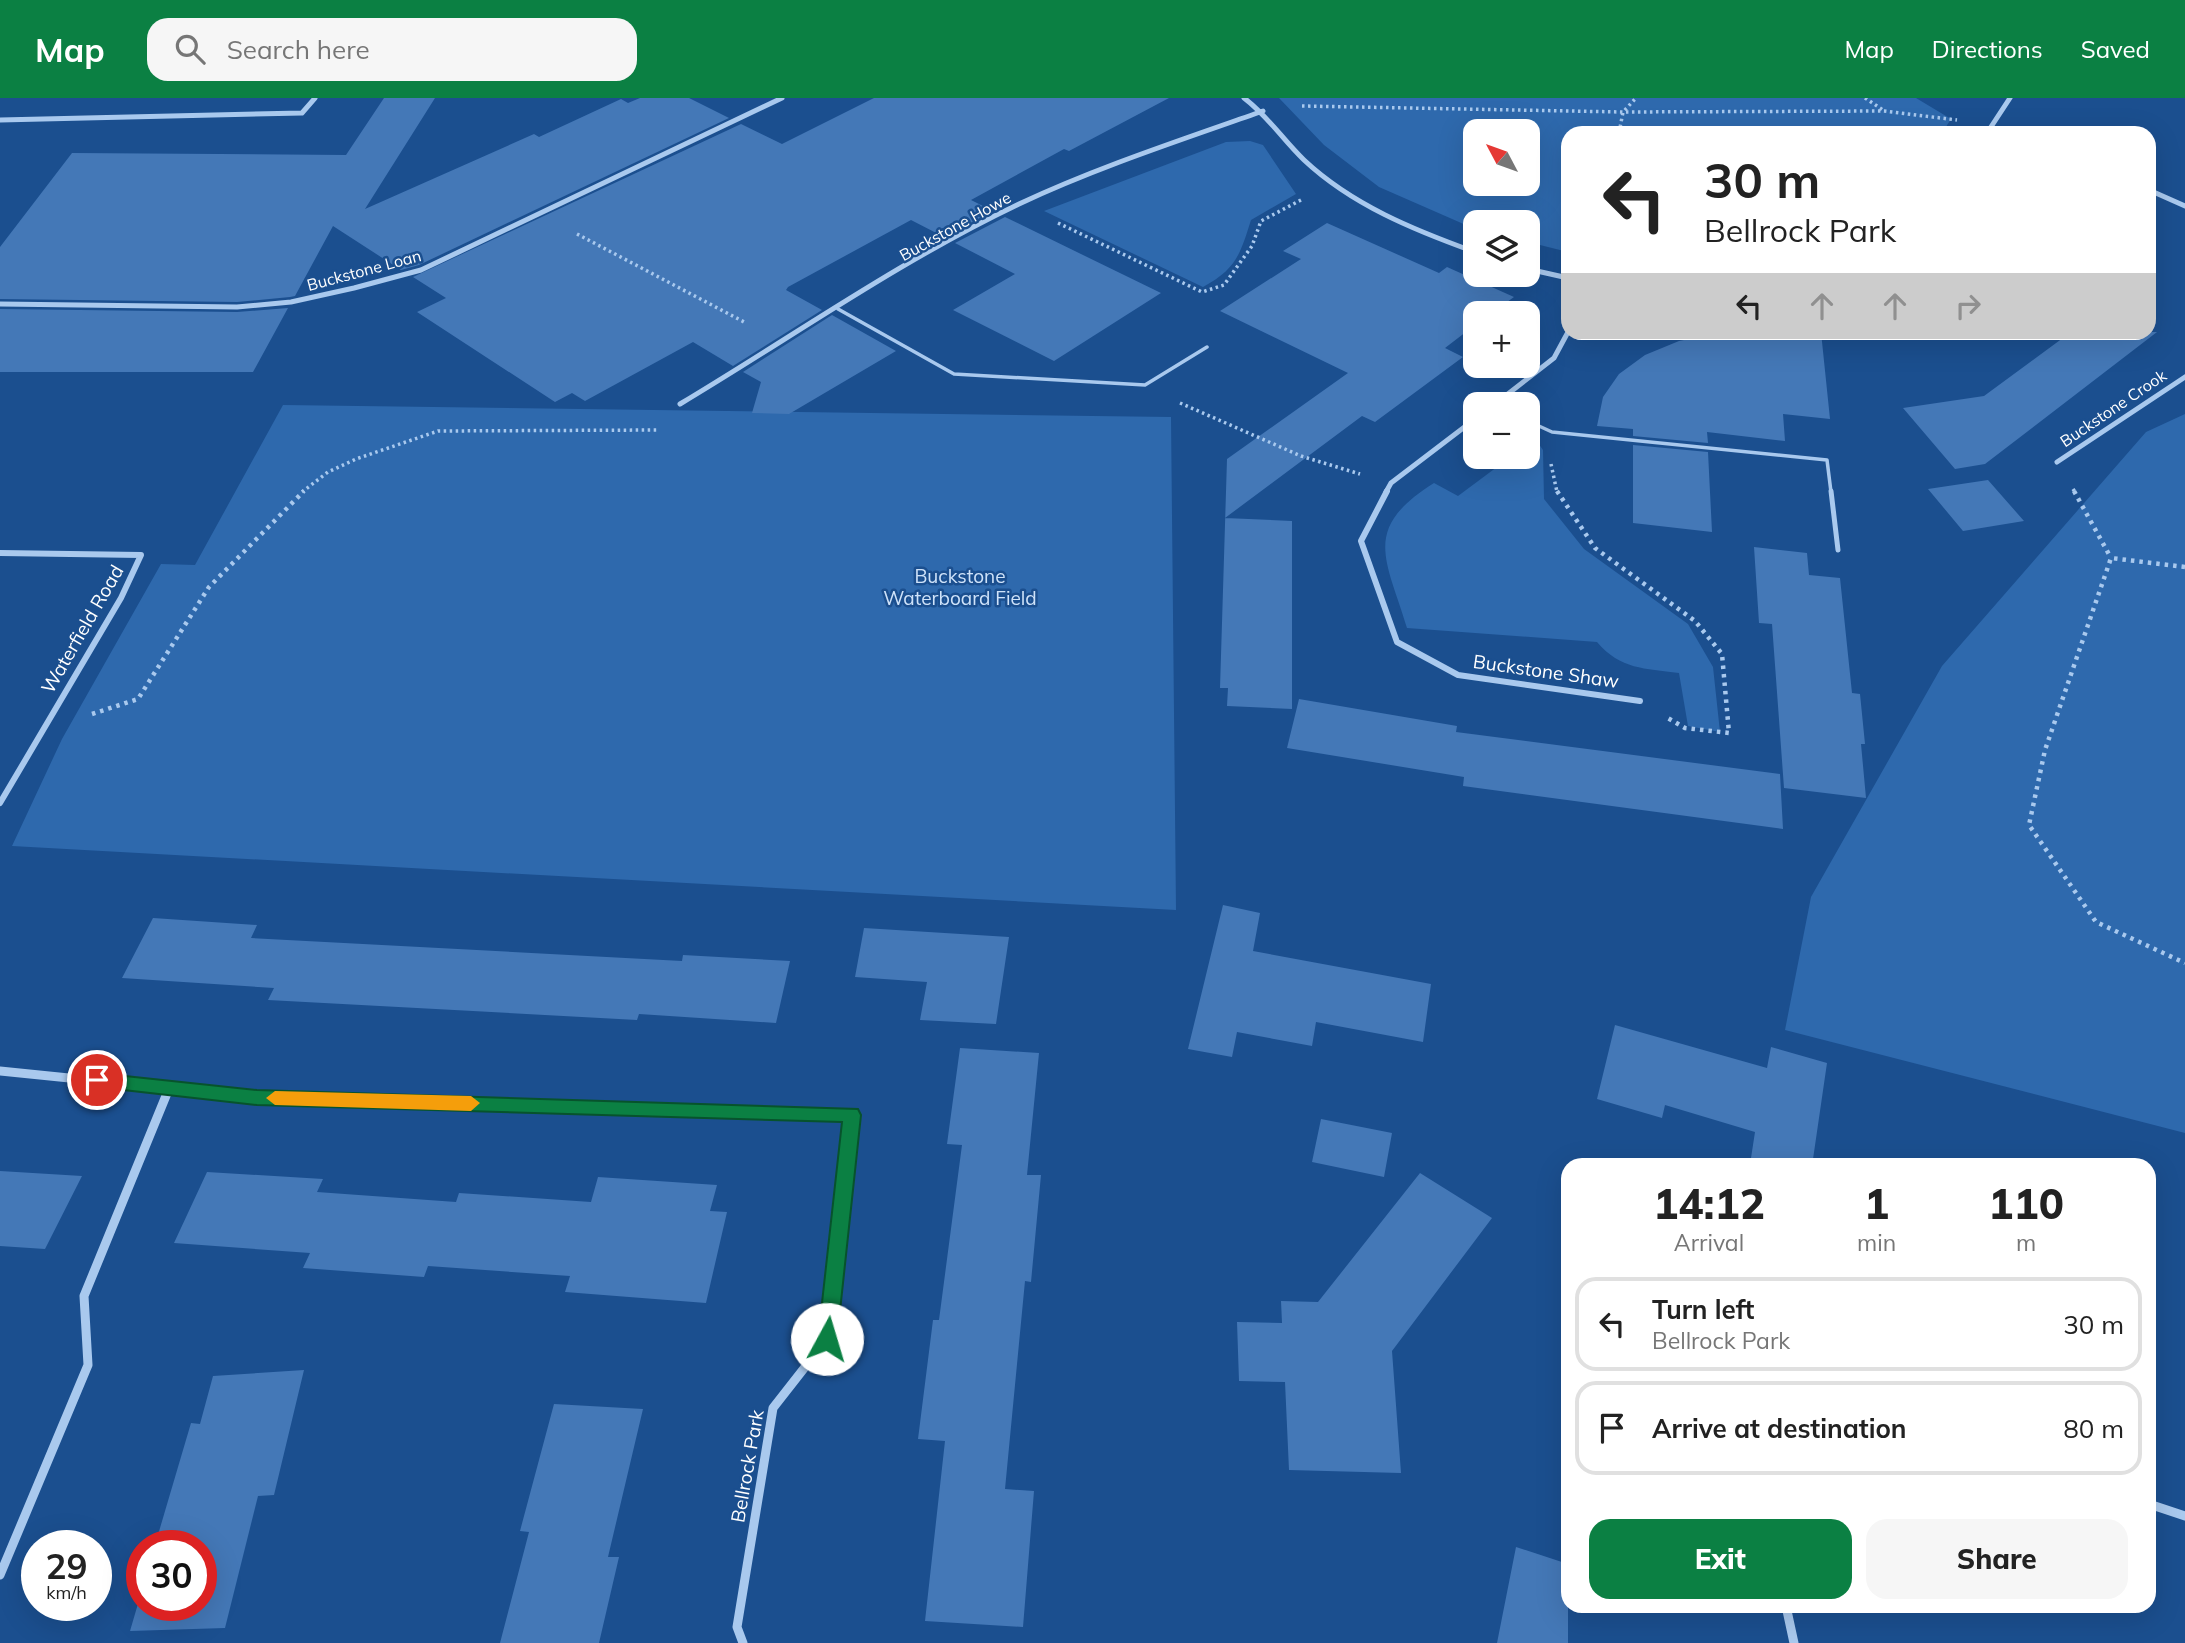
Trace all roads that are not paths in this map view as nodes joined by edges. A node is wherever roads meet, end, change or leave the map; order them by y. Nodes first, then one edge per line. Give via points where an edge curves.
1 (315, 98) edge
2 (782, 98) edge
3 (1244, 98) edge
4 (2010, 98) edge
5 (1263, 111) junction
6 (0, 120) edge
7 (1992, 126) edge
8 (2156, 193) edge
9 (2185, 206) edge
10 (1463, 247) edge
11 (1540, 272) edge
12 (1561, 276) edge
13 (0, 304) edge
14 (838, 309) junction
15 (1564, 340) edge
16 (1207, 347) dead end
17 (2185, 377) edge
18 (1510, 392) edge
19 (680, 404) dead end
20 (1540, 426) edge
21 (1463, 428) edge
22 (2057, 462) road end
23 (1838, 550) dead end
24 (0, 553) edge
25 (1640, 701) road end
26 (0, 803) edge
27 (0, 1072) edge
28 (170, 1086) junction
29 (2156, 1506) edge
30 (2185, 1516) edge
31 (0, 1575) edge
32 (1788, 1613) edge
33 (743, 1643) edge
34 (1794, 1643) edge

1 - 6 street via 302,113
2 - 13 street, Buckstone Loan via 421,270 291,302 237,307
3 - 5 street
4 - 7 street
5 - 10 street via 1302,158 1332,183 1378,212
5 - 14 street, Buckstone Howe via 1019,204
8 - 9 street
11 - 12 street
14 - 16 lane via 954,374 1144,385
14 - 19 street, Buckstone Howe
15 - 18 street via 1554,358
17 - 22 street, Buckstone Crook
20 - 23 lane via 1552,432 1828,460
21 - 25 street, Buckstone Shaw via 1391,483 1361,541 1398,642 1458,674
24 - 26 street, Waterfield Road via 141,555 121,598
27 - 28 street, Bellrock Park
28 - 31 street via 84,1296 88,1364
28 - 33 street, Bellrock Park via 257,1097 852,1115 827,1339 773,1408 737,1626
29 - 30 street
32 - 34 street

